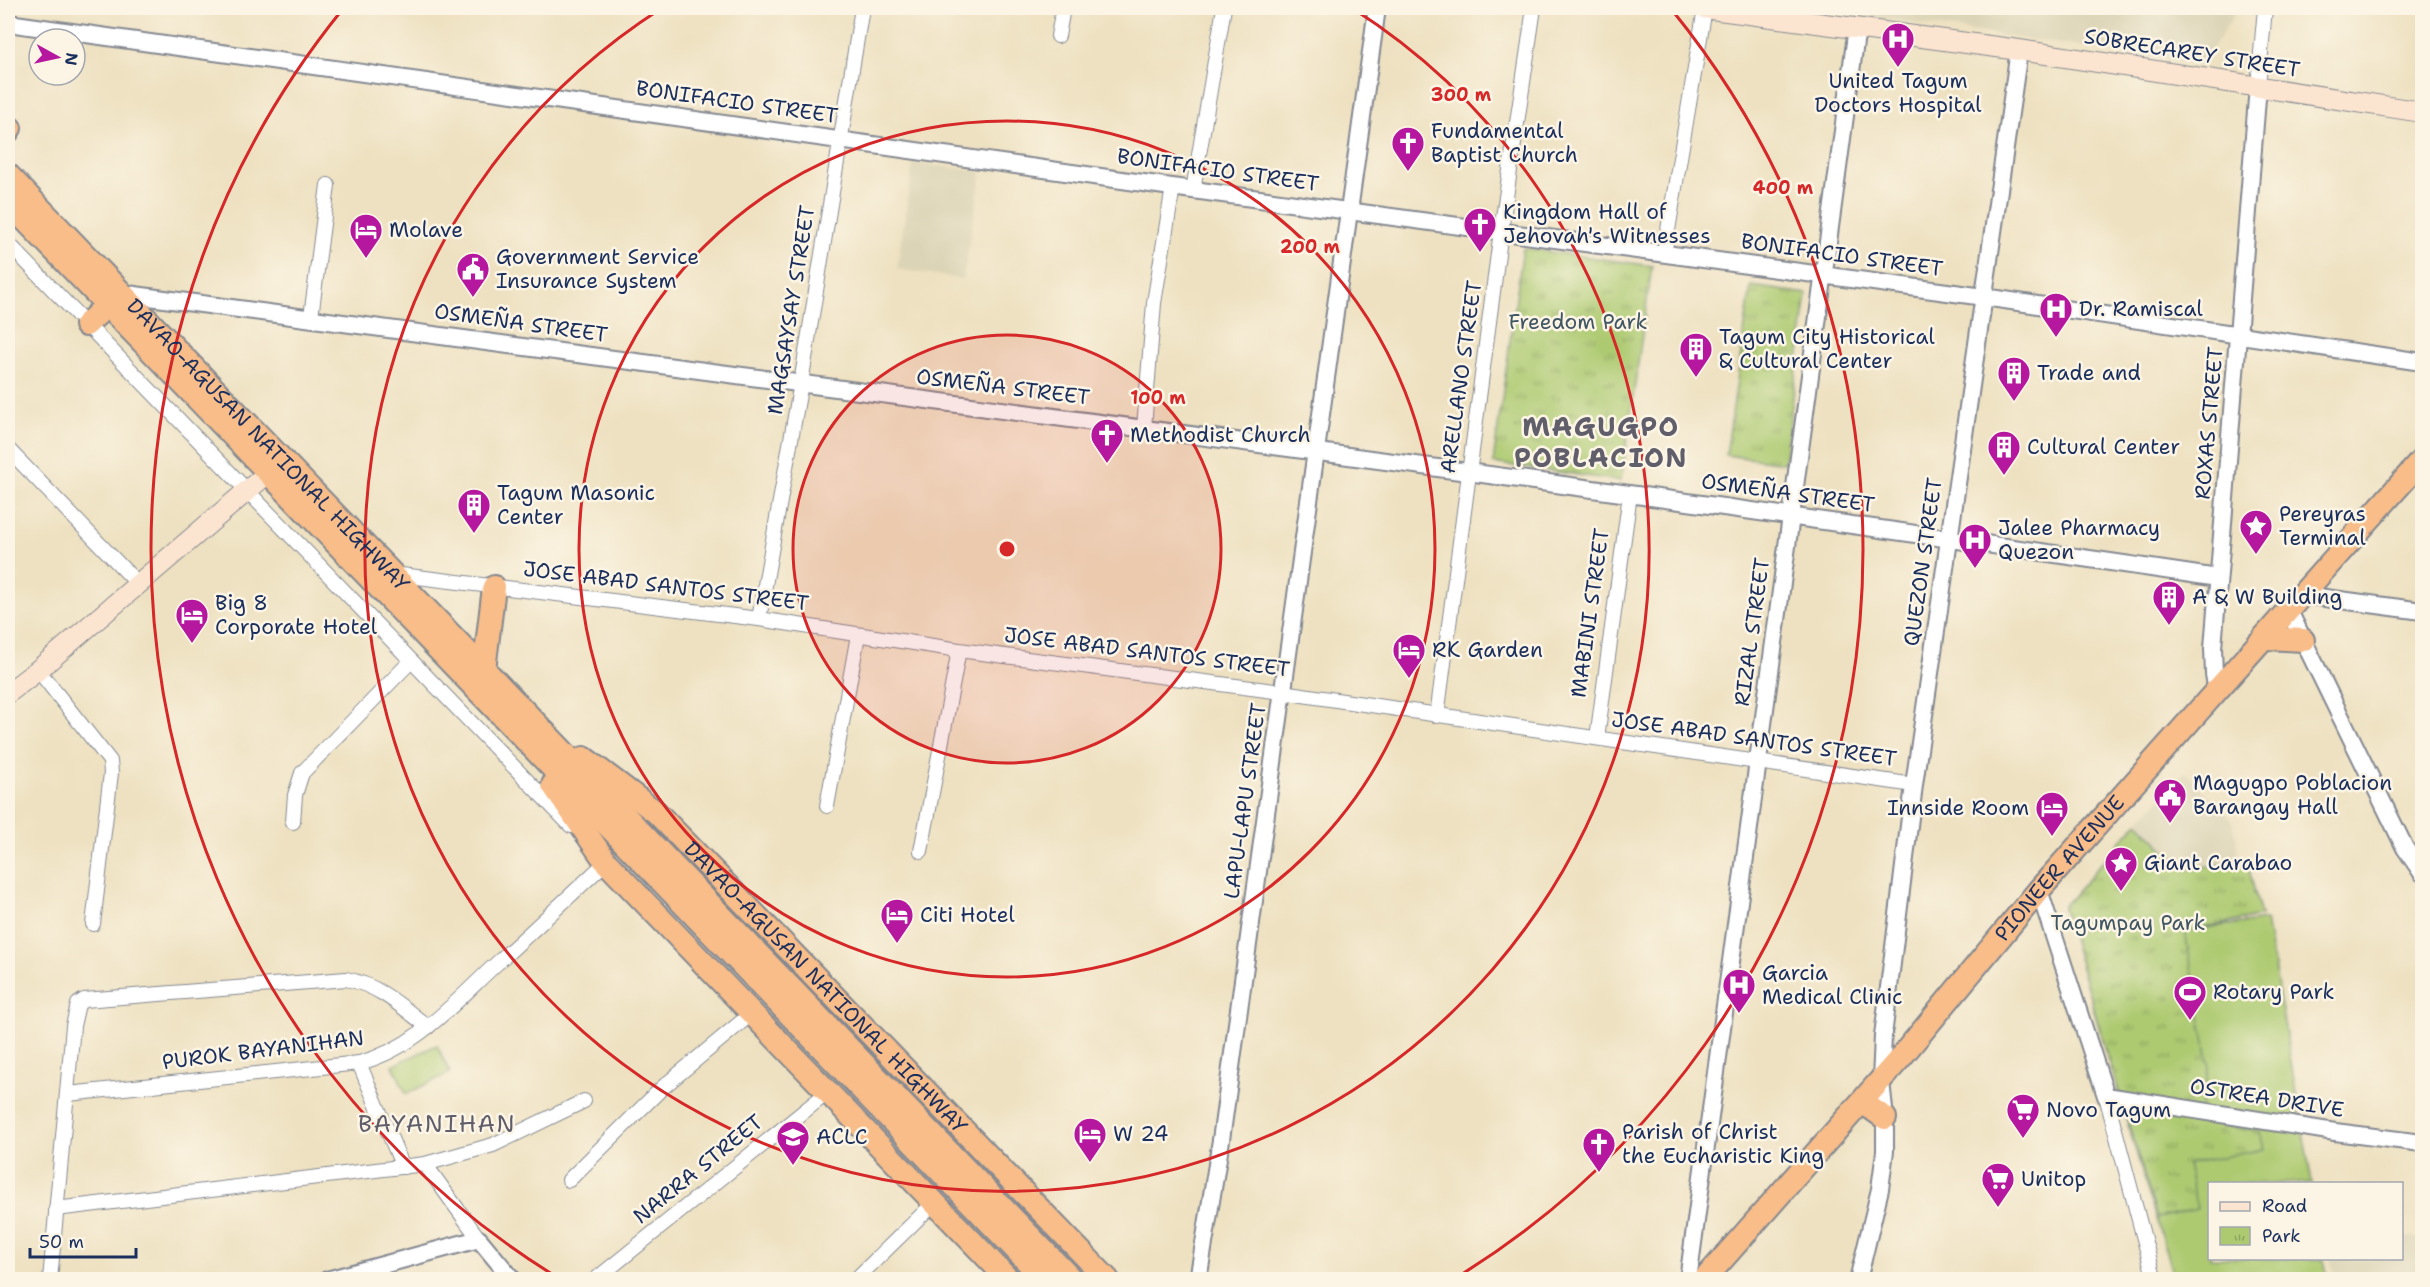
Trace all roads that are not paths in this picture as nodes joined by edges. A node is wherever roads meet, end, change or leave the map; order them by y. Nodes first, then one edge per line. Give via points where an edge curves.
1 (862, 8) edge
2 (1063, 8) edge
3 (1224, 8) edge
4 (1377, 8) edge
5 (1534, 8) edge
6 (1705, 8) edge
7 (2265, 8) edge
8 (8, 23) edge
9 (1857, 27) junction
10 (1058, 36) dead end
11 (2019, 50) junction
12 (2258, 86) junction
13 (2422, 112) edge
14 (840, 140) junction
15 (8, 175) edge
16 (328, 185) dead end
17 (1173, 187) junction
18 (1193, 190) junction
19 (9, 206) edge
20 (1349, 210) junction
21 (1502, 231) junction
22 (8, 243) edge
23 (1664, 254) junction
24 (1823, 276) junction
25 (1984, 297) junction
26 (114, 299) junction
27 (311, 317) junction
28 (87, 325) junction
29 (2239, 334) junction
30 (2422, 362) edge
31 (801, 383) junction
32 (1144, 428) junction
33 (8, 449) edge
34 (1317, 452) junction
35 (2422, 460) edge
36 (269, 472) junction
37 (1470, 472) junction
38 (247, 490) junction
39 (1630, 494) junction
40 (1791, 516) junction
41 (1950, 538) junction
42 (2218, 578) junction
43 (386, 581) junction
44 (138, 584) junction
45 (494, 587) junction
46 (2296, 603) junction
47 (2422, 610) edge
48 (759, 619) junction
49 (858, 635) junction
50 (2265, 638) junction
51 (2303, 640) junction
52 (958, 650) junction
53 (411, 661) junction
54 (38, 670) junction
55 (484, 670) junction
56 (1282, 692) junction
57 (2217, 692) junction
58 (8, 693) edge
59 (1437, 716) junction
60 (521, 723) junction
61 (1597, 738) junction
62 (1758, 761) junction
63 (1914, 785) junction
64 (827, 806) dead end
65 (293, 822) dead end
66 (921, 851) dead end
67 (606, 862) junction
68 (2422, 873) edge
69 (2039, 890) junction
70 (93, 924) dead end
71 (752, 1013) junction
72 (428, 1027) junction
73 (359, 1063) junction
74 (1881, 1081) junction
75 (828, 1092) junction
76 (68, 1094) junction
77 (2106, 1096) junction
78 (584, 1101) dead end
79 (1862, 1102) junction
80 (1885, 1118) junction
81 (2422, 1143) edge
82 (425, 1164) junction
83 (403, 1167) junction
84 (958, 1176) junction
85 (569, 1180) dead end
86 (934, 1203) junction
87 (56, 1209) junction
88 (479, 1239) junction
89 (50, 1280) edge
90 (327, 1280) edge
91 (513, 1280) edge
92 (595, 1280) edge
93 (855, 1280) edge
94 (1009, 1280) edge
95 (1045, 1280) edge
96 (1072, 1280) edge
97 (1108, 1280) edge
98 (1198, 1280) edge
99 (1688, 1280) edge
100 (1704, 1280) edge
101 (1858, 1280) edge
102 (2155, 1280) edge

1 - 14 street, MAGSAYSAY STREET
2 - 10 street
3 - 18 street
4 - 20 street, LAPU-LAPU STREET
5 - 21 street, ARELLANO STREET
6 - 9 main road, SOBRECAREY STREET
6 - 23 street
7 - 12 street
8 - 14 street, BONIFACIO STREET
9 - 11 main road, SOBRECAREY STREET
9 - 24 street, RIZAL STREET
11 - 12 main road, SOBRECAREY STREET
11 - 25 street, QUEZON STREET
12 - 13 main road, SOBRECAREY STREET
12 - 29 street, ROXAS STREET
14 - 17 street, BONIFACIO STREET
14 - 31 street, MAGSAYSAY STREET
15 - 26 highway, DAVAO-AGUSAN NATIONAL HIGHWAY
16 - 27 street
17 - 18 street, BONIFACIO STREET
17 - 32 street via 1154,303
18 - 20 street, BONIFACIO STREET
19 - 26 highway, DAVAO-AGUSAN NATIONAL HIGHWAY
20 - 21 street, BONIFACIO STREET
20 - 34 street, LAPU-LAPU STREET
21 - 23 street, BONIFACIO STREET
21 - 37 street, ARELLANO STREET
22 - 28 street
23 - 24 street, BONIFACIO STREET
24 - 25 street, BONIFACIO STREET
24 - 40 street, RIZAL STREET
25 - 29 street, BONIFACIO STREET
25 - 41 street, QUEZON STREET
26 - 27 street, OSMEÑA STREET
26 - 28 highway
26 - 36 highway, DAVAO-AGUSAN NATIONAL HIGHWAY
26 - 43 highway, DAVAO-AGUSAN NATIONAL HIGHWAY
27 - 31 street, OSMEÑA STREET
28 - 38 street
29 - 30 street, BONIFACIO STREET
29 - 42 street, ROXAS STREET
31 - 32 street, OSMEÑA STREET
31 - 48 street, MAGSAYSAY STREET
32 - 34 street, OSMEÑA STREET
33 - 44 street
34 - 37 street, OSMEÑA STREET
34 - 56 street, LAPU-LAPU STREET
35 - 46 highway, PIONEER AVENUE
36 - 38 main road
36 - 43 highway, DAVAO-AGUSAN NATIONAL HIGHWAY
37 - 39 street, OSMEÑA STREET
37 - 59 street, ARELLANO STREET
38 - 44 main road
38 - 53 street
39 - 40 street, OSMEÑA STREET
39 - 61 street, MABINI STREET
40 - 41 street, OSMEÑA STREET
40 - 62 street, RIZAL STREET
41 - 42 street, OSMEÑA STREET
41 - 63 street, QUEZON STREET
42 - 57 street, ROXAS STREET via 2213,648
43 - 45 street, JOSE ABAD SANTOS STREET
43 - 55 highway, DAVAO-AGUSAN NATIONAL HIGHWAY
43 - 60 highway, DAVAO-AGUSAN NATIONAL HIGHWAY
44 - 54 main road
45 - 48 street, JOSE ABAD SANTOS STREET
45 - 55 highway
46 - 47 street
46 - 50 highway, PIONEER AVENUE
46 - 51 street
48 - 49 street, JOSE ABAD SANTOS STREET
49 - 52 street, JOSE ABAD SANTOS STREET
49 - 64 street
50 - 51 highway
50 - 57 highway, PIONEER AVENUE
51 - 68 street via 2405,848
52 - 56 street, JOSE ABAD SANTOS STREET
52 - 66 street
53 - 65 street via 302,773
53 - 67 street
54 - 58 main road
54 - 70 street via 110,761
55 - 60 highway, DAVAO-AGUSAN NATIONAL HIGHWAY
56 - 59 street, JOSE ABAD SANTOS STREET
56 - 98 street, LAPU-LAPU STREET
57 - 69 highway, PIONEER AVENUE
59 - 61 street, JOSE ABAD SANTOS STREET
60 - 67 highway, DAVAO-AGUSAN NATIONAL HIGHWAY
60 - 84 highway, DAVAO-AGUSAN NATIONAL HIGHWAY
60 - 97 highway, DAVAO-AGUSAN NATIONAL HIGHWAY via 657,813
61 - 62 street, JOSE ABAD SANTOS STREET
62 - 63 street, JOSE ABAD SANTOS STREET
62 - 99 street, RIZAL STREET
63 - 74 street, QUEZON STREET
67 - 71 highway, DAVAO-AGUSAN NATIONAL HIGHWAY
67 - 72 street, PUROK BAYANIHAN
69 - 74 highway, PIONEER AVENUE
69 - 77 street
71 - 75 highway, DAVAO-AGUSAN NATIONAL HIGHWAY
71 - 85 street via 662,1088
72 - 73 street, PUROK BAYANIHAN via 394,1050
72 - 76 street via 380,990 346,980 91,998 78,1004 75,1012
73 - 76 street, PUROK BAYANIHAN
73 - 83 street
74 - 79 highway, PIONEER AVENUE
74 - 80 street, QUEZON STREET
75 - 86 highway, DAVAO-AGUSAN NATIONAL HIGHWAY
75 - 92 street, NARRA STREET
76 - 87 street
77 - 81 street, OSTREA DRIVE
77 - 102 street
78 - 82 street via 493,1145
79 - 80 highway
79 - 100 highway, PIONEER AVENUE
80 - 101 street, QUEZON STREET via 1880,1189
82 - 83 street
82 - 88 street
83 - 87 street
84 - 95 highway, DAVAO-AGUSAN NATIONAL HIGHWAY
84 - 96 highway, DAVAO-AGUSAN NATIONAL HIGHWAY
86 - 93 street
86 - 94 highway, DAVAO-AGUSAN NATIONAL HIGHWAY
87 - 89 street
88 - 90 street
88 - 91 street

